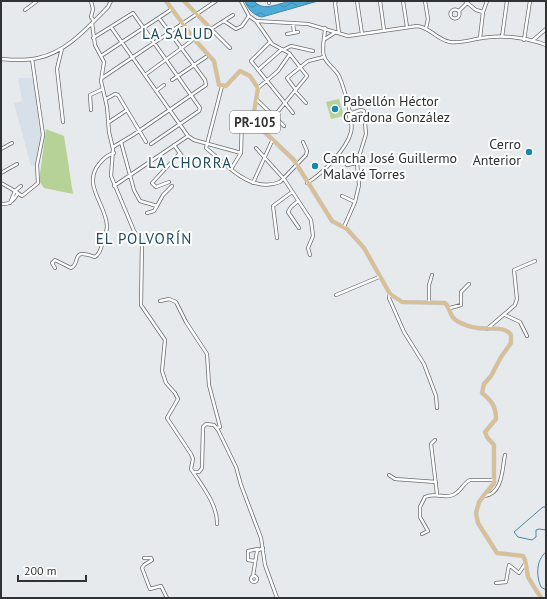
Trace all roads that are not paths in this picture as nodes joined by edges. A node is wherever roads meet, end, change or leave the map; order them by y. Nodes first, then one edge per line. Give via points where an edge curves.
1 (37, 1) edge
2 (91, 1) edge
3 (111, 1) edge
4 (166, 1) edge
5 (184, 1) edge
6 (216, 1) edge
7 (242, 1) edge
8 (336, 1) edge
9 (357, 1) edge
10 (380, 1) edge
11 (403, 1) edge
12 (426, 1) edge
13 (487, 1) edge
14 (507, 1) edge
15 (530, 1) edge
16 (466, 2) edge
17 (172, 9) junction
18 (25, 10) dead end
19 (459, 11) dead end
20 (483, 12) junction
21 (197, 14) junction
22 (233, 15) dead end
23 (249, 16) junction
24 (159, 18) junction
25 (224, 21) junction
26 (256, 21) junction
27 (93, 22) junction
28 (182, 23) junction
29 (293, 23) junction
30 (407, 26) junction
31 (111, 27) junction
32 (143, 28) junction
33 (325, 28) junction
34 (426, 28) junction
35 (211, 29) junction
36 (546, 29) edge
37 (384, 30) junction
38 (170, 32) junction
39 (294, 32) junction
40 (298, 32) dead end
41 (336, 32) junction
42 (287, 34) dead end
43 (339, 34) junction
44 (362, 34) junction
45 (502, 37) junction
46 (93, 38) junction
47 (480, 38) junction
48 (325, 39) junction
49 (195, 40) junction
50 (524, 40) junction
51 (532, 41) junction
52 (122, 42) junction
53 (270, 42) junction
54 (154, 43) junction
55 (546, 45) edge
56 (62, 48) junction
57 (182, 48) junction
58 (230, 48) dead end
59 (283, 50) junction
60 (313, 51) dead end
61 (290, 54) junction
62 (101, 56) junction
63 (132, 57) junction
64 (206, 57) dead end
65 (324, 57) junction
66 (1, 59) edge
67 (32, 59) junction
68 (165, 60) junction
69 (194, 65) junction
70 (300, 66) junction
71 (258, 70) junction
72 (145, 75) junction
73 (177, 76) junction
74 (101, 78) junction
75 (172, 80) dead end
76 (267, 81) junction
77 (164, 85) dead end
78 (222, 86) junction
79 (258, 88) junction
80 (103, 89) junction
81 (295, 90) junction
82 (156, 91) junction
83 (191, 96) junction
84 (106, 99) junction
85 (257, 100) junction
86 (306, 103) dead end
87 (285, 104) junction
88 (91, 110) dead end
89 (127, 110) junction
90 (170, 110) junction
91 (357, 111) junction
92 (293, 113) dead end
93 (349, 114) junction
94 (242, 116) dead end
95 (274, 117) junction
96 (352, 120) junction
97 (63, 122) dead end
98 (109, 122) junction
99 (180, 124) junction
100 (351, 124) junction
101 (284, 126) dead end
102 (140, 130) junction
103 (262, 131) junction
104 (188, 136) junction
105 (272, 141) junction
106 (121, 142) junction
107 (146, 142) dead end
108 (303, 142) dead end
109 (12, 143) dead end
110 (207, 143) junction
111 (151, 144) dead end
112 (174, 145) junction
113 (113, 147) junction
114 (256, 148) dead end
115 (1, 149) edge
116 (114, 153) junction
117 (180, 153) junction
118 (241, 153) junction
119 (265, 157) junction
120 (356, 163) junction
121 (17, 164) dead end
122 (297, 165) junction
123 (347, 165) dead end
124 (190, 166) dead end
125 (231, 169) junction
126 (1, 173) edge
127 (130, 176) junction
128 (284, 178) junction
129 (169, 182) dead end
130 (1, 183) edge
131 (253, 183) junction
132 (307, 183) junction
133 (21, 186) dead end
134 (114, 186) junction
135 (172, 186) dead end
136 (15, 191) junction
137 (292, 192) junction
138 (18, 193) junction
139 (342, 196) dead end
140 (298, 201) junction
141 (355, 202) junction
142 (10, 203) junction
143 (1, 204) edge
144 (157, 206) junction
145 (147, 213) dead end
146 (344, 227) junction
147 (299, 228) dead end
148 (277, 238) dead end
149 (310, 255) dead end
150 (535, 261) dead end
151 (55, 268) dead end
152 (432, 275) dead end
153 (380, 276) junction
154 (469, 284) dead end
155 (390, 294) junction
156 (336, 295) dead end
157 (429, 301) junction
158 (160, 302) dead end
159 (450, 308) junction
160 (505, 315) junction
161 (487, 329) junction
162 (527, 336) dead end
163 (437, 408) dead end
164 (217, 428) junction
165 (435, 440) dead end
166 (504, 455) dead end
167 (193, 472) junction
168 (389, 475) dead end
169 (494, 480) junction
170 (436, 482) junction
171 (437, 494) junction
172 (483, 496) junction
173 (217, 524) dead end
174 (422, 534) dead end
175 (263, 548) junction
176 (259, 549) junction
177 (144, 558) dead end
178 (255, 561) junction
179 (525, 564) junction
180 (253, 576) dead end
181 (496, 583) dead end
182 (167, 598) edge
183 (275, 598) edge
184 (542, 598) edge

1 - 18 street
2 - 27 street
3 - 27 street
4 - 17 main road
5 - 21 main road
6 - 21 street
7 - 23 street
8 - 43 street
9 - 44 street
10 - 37 street
11 - 30 street
12 - 34 street
13 - 20 street
14 - 45 street
15 - 50 street
16 - 19 street
16 - 20 street
17 - 24 street
17 - 28 main road
20 - 47 street
21 - 28 street
21 - 35 main road
22 - 25 street
23 - 25 street via 242,26 236,29
23 - 26 street
24 - 32 street
24 - 38 street
25 - 35 street
26 - 29 street
26 - 53 street
27 - 46 street
27 - 56 street
28 - 38 street
28 - 49 main road
29 - 33 street
29 - 39 street
30 - 34 street
30 - 37 street
31 - 32 street via 133,13
31 - 46 street
31 - 52 street
32 - 52 street
32 - 54 street
33 - 41 street
33 - 48 street
34 - 47 street via 450,42
35 - 49 main road
35 - 58 street
36 - 51 street
37 - 44 street
38 - 54 street
38 - 57 street
39 - 40 street
39 - 42 street
41 - 43 street
41 - 48 street
43 - 44 street
45 - 47 street
45 - 50 street
46 - 62 street
48 - 65 street
49 - 57 street
49 - 78 main road via 214,61 218,83
50 - 51 street
51 - 55 street
52 - 62 street
52 - 63 street
53 - 59 street
53 - 71 street via 251,62
54 - 63 street
54 - 68 street
56 - 67 street
56 - 97 street via 57,69
57 - 68 street
57 - 69 street
59 - 60 street via 291,46
59 - 61 street
59 - 71 street
61 - 70 street
61 - 76 street via 278,72
62 - 74 street via 104,62
63 - 72 street
63 - 74 street
64 - 69 street
65 - 70 street via 309,60
65 - 93 street via 340,78
66 - 67 street
67 - 138 street via 43,135 37,165 37,185 22,196
68 - 72 street
68 - 73 street
69 - 73 street
69 - 83 street via 206,82 205,86
70 - 81 street via 306,77
70 - 81 street via 287,79
71 - 76 street
72 - 82 street
73 - 75 street
73 - 83 street
74 - 80 street
76 - 79 street
76 - 87 street
77 - 82 street
78 - 79 main road via 227,86 240,71 250,76
78 - 110 street
79 - 85 main road, PR-105
80 - 84 street
80 - 88 street via 90,94
81 - 86 street
81 - 87 street
82 - 90 street
83 - 90 street
83 - 99 street via 200,108 199,111
84 - 89 street via 118,95
84 - 98 street
85 - 95 street
85 - 103 main road, PR-105 via 254,119
87 - 92 street
87 - 95 street
89 - 98 street
89 - 102 street
90 - 99 street
90 - 102 street
91 - 93 street
91 - 96 street
91 - 120 street via 364,111 366,134
93 - 96 street
93 - 100 street
94 - 118 street
95 - 101 street
95 - 103 street
96 - 100 street
98 - 113 street
99 - 104 street
99 - 111 street
100 - 132 street via 350,134 336,157
102 - 106 street
102 - 107 street
103 - 105 main road, PR-105
104 - 110 street
104 - 112 street
105 - 119 street
105 - 122 main road, PR-105
106 - 113 street
106 - 127 street
108 - 122 street via 307,154
109 - 115 street
110 - 118 street
110 - 125 street via 206,148
112 - 117 street
112 - 127 street
113 - 116 street
114 - 119 street
116 - 134 street via 111,173
116 - 151 street via 103,160 92,176 95,194 105,213 107,225 99,253 95,256 81,254 71,268 55,260 52,263
117 - 124 street
117 - 129 street via 152,182 156,187
118 - 125 street
119 - 128 street
119 - 131 street
120 - 123 street
120 - 141 street via 358,185
121 - 126 street
122 - 128 street
122 - 132 main road, PR-105
125 - 131 street
127 - 134 street
127 - 144 street via 140,201
128 - 131 street via 276,183
128 - 137 street
130 - 136 street
132 - 146 main road, PR-105 via 332,221
133 - 136 street
134 - 167 street via 142,243 141,304 165,340 162,371 166,383 178,399 167,418 191,454
135 - 144 street
136 - 138 street
136 - 142 street
137 - 140 street
137 - 148 street via 273,206
138 - 142 street
139 - 141 street
140 - 147 street via 288,212
140 - 149 street via 311,222 313,240 308,248
141 - 146 street
142 - 143 street
144 - 145 street via 154,211
146 - 153 main road, PR-105 via 366,251
150 - 160 street via 514,270 516,302
152 - 157 street
153 - 155 main road, PR-105
153 - 156 street
154 - 159 street via 461,292 461,305
155 - 157 main road via 402,302
155 - 163 street via 389,298 398,322 424,364 436,396
157 - 159 main road via 445,303
158 - 164 street via 169,299 176,302 206,351 209,385 220,423 220,427
159 - 161 main road via 456,320 475,328
160 - 161 street
160 - 162 street via 520,322
161 - 169 main road via 507,330 512,335 482,392 495,408 496,419 485,432 494,445
164 - 167 street via 209,424 203,427 202,468 198,473
164 - 175 street via 236,467
165 - 170 street via 431,444
166 - 172 street via 501,482 492,493
167 - 173 street via 209,497
168 - 170 street via 395,479
169 - 171 street via 470,480 453,495
169 - 172 main road
170 - 171 street
171 - 174 street via 427,496 421,503 420,517 428,531
172 - 179 main road via 478,504 476,520 492,547 499,553 522,556
175 - 176 street
175 - 183 street via 265,565
176 - 178 street
176 - 178 street via 248,551 248,560
177 - 182 street via 152,560 142,568 150,589 161,586
178 - 180 street
179 - 181 street via 519,574 509,565 506,582
179 - 184 main road via 530,582

